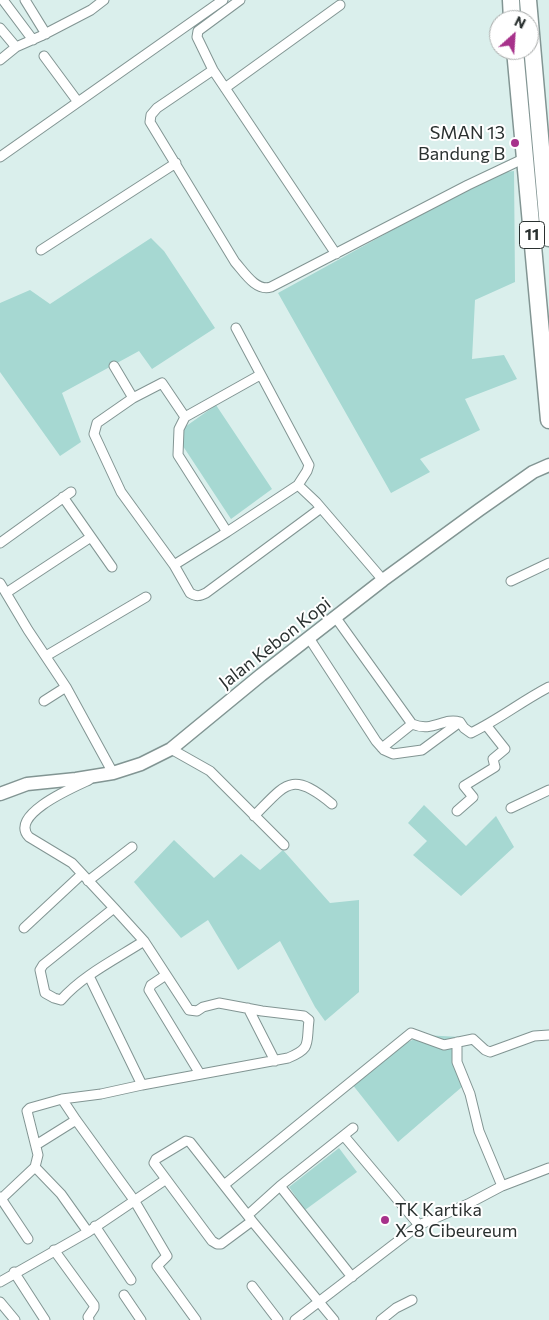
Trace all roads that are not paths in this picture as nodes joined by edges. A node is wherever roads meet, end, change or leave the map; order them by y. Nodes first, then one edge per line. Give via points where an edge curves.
1 (3, 0) edge
2 (25, 0) edge
3 (223, 0) edge
4 (240, 0) edge
5 (97, 2) edge
6 (340, 5) dead end
7 (528, 5) edge
8 (515, 10) edge
9 (0, 28) edge
10 (46, 34) junction
11 (33, 40) junction
12 (16, 47) junction
13 (44, 56) dead end
14 (0, 60) edge
15 (516, 60) edge
16 (532, 60) edge
17 (213, 70) junction
18 (225, 88) junction
19 (78, 102) junction
20 (0, 156) edge
21 (525, 158) junction
22 (176, 163) junction
23 (549, 238) edge
24 (41, 250) dead end
25 (336, 254) junction
26 (236, 328) dead end
27 (114, 366) dead end
28 (260, 375) junction
29 (133, 398) junction
30 (185, 417) junction
31 (549, 420) edge
32 (549, 465) edge
33 (298, 484) junction
34 (321, 508) junction
35 (227, 532) junction
36 (91, 537) junction
37 (0, 543) edge
38 (549, 563) edge
39 (174, 565) junction
40 (112, 567) dead end
41 (383, 580) junction
42 (511, 581) dead end
43 (0, 583) edge
44 (6, 593) junction
45 (146, 597) dead end
46 (336, 618) junction
47 (309, 638) junction
48 (46, 656) junction
49 (66, 687) junction
50 (549, 687) edge
51 (44, 702) dead end
52 (460, 722) junction
53 (412, 724) junction
54 (486, 725) junction
55 (379, 744) junction
56 (171, 749) junction
57 (107, 773) junction
58 (549, 790) edge
59 (0, 794) edge
60 (332, 804) dead end
61 (511, 808) dead end
62 (457, 811) dead end
63 (254, 816) junction
64 (284, 845) dead end
65 (132, 847) dead end
66 (85, 877) junction
67 (114, 908) junction
68 (24, 928) dead end
69 (144, 941) junction
70 (166, 975) junction
71 (89, 976) junction
72 (248, 1008) junction
73 (549, 1035) edge
74 (457, 1042) junction
75 (275, 1061) junction
76 (200, 1074) junction
77 (142, 1085) junction
78 (62, 1099) junction
79 (76, 1120) junction
80 (353, 1128) dead end
81 (344, 1136) junction
82 (36, 1145) junction
83 (35, 1167) junction
84 (549, 1168) edge
85 (165, 1180) junction
86 (224, 1184) junction
87 (280, 1186) junction
88 (502, 1186) junction
89 (0, 1198) edge
90 (134, 1200) junction
91 (251, 1217) junction
92 (418, 1224) junction
93 (91, 1229) junction
94 (28, 1239) dead end
95 (54, 1250) junction
96 (14, 1272) junction
97 (352, 1277) junction
98 (131, 1280) dead end
99 (0, 1282) edge
100 (252, 1286) dead end
101 (124, 1295) dead end
102 (412, 1300) dead end
103 (320, 1301) junction
104 (0, 1302) edge
105 (15, 1320) edge
106 (45, 1320) edge
107 (89, 1320) edge
108 (141, 1320) edge
109 (196, 1320) edge
110 (278, 1320) edge
111 (295, 1320) edge
112 (334, 1320) edge
113 (381, 1320) edge

1 - 11 street
2 - 10 street
3 - 19 street
4 - 17 street via 198,31 197,37
5 - 10 street
6 - 18 street
7 - 8 highway
9 - 12 street
10 - 11 street
11 - 12 street
12 - 14 street
13 - 19 street
15 - 21 highway, 11
16 - 23 highway, 11
17 - 18 street
17 - 22 street via 157,108 149,119
18 - 25 street
19 - 20 street
21 - 25 street
21 - 31 highway, 11
22 - 24 street
22 - 25 street via 236,262 257,286 271,287
26 - 28 street
27 - 29 street
28 - 30 street
28 - 33 street via 308,465
29 - 30 street via 162,382
29 - 39 street via 97,423 94,434 121,492
30 - 35 street via 178,429 178,455
32 - 41 main road, Jalan Kebon Kopi via 532,472
33 - 34 street
33 - 35 street
34 - 39 street via 200,596 190,594
34 - 41 street
35 - 39 street
36 - 37 street via 67,494
36 - 40 street
36 - 44 street
38 - 42 street
41 - 46 main road, Jalan Kebon Kopi
43 - 44 street
44 - 48 street
45 - 48 street
46 - 47 main road, Jalan Kebon Kopi
46 - 53 street
47 - 55 street
47 - 56 main road, Jalan Kebon Kopi
48 - 49 street
49 - 51 street
49 - 57 street via 92,732
50 - 54 street
52 - 53 street via 454,720 436,727 420,728
52 - 54 street via 471,733
52 - 55 street via 422,750 393,754
53 - 55 street
54 - 62 street via 505,749 493,759 495,767 464,786 473,797
56 - 57 main road, Jalan Kebon Kopi via 140,764
56 - 63 street via 210,771
57 - 59 main road, Jalan Kebon Kopi via 27,784
57 - 66 street via 52,798 30,815 24,825 29,837 72,863
58 - 61 street
60 - 63 street via 317,791 288,784
63 - 64 street
65 - 66 street
66 - 67 street
66 - 68 street
67 - 69 street
67 - 71 street via 40,970 45,993 59,1000
69 - 70 street
69 - 71 street
70 - 72 street via 189,1010 219,1003
70 - 76 street via 149,990
71 - 77 street
72 - 75 street
72 - 75 street via 304,1016 309,1020 303,1052
73 - 74 street via 534,1036 492,1052 473,1039
74 - 86 street via 440,1044 409,1034
74 - 88 street via 457,1062 470,1094 479,1131
75 - 76 street
76 - 77 street
77 - 78 street
78 - 79 street
78 - 82 street via 28,1109
79 - 82 street
79 - 90 street
80 - 81 street
81 - 87 street
81 - 92 street
82 - 83 street
83 - 89 street
83 - 93 street
84 - 88 street
85 - 86 street via 154,1163 156,1159 188,1141
85 - 90 street
85 - 91 street via 217,1244
86 - 91 street
87 - 91 street
87 - 97 street
88 - 92 street
89 - 94 street
90 - 93 street
90 - 109 street via 167,1256 157,1266
91 - 103 street
92 - 97 street
93 - 95 street
93 - 98 street
95 - 96 street
95 - 107 street via 94,1305 88,1315
96 - 99 street
96 - 106 street
97 - 103 street
100 - 110 street
101 - 108 street
102 - 113 street
103 - 111 street
103 - 112 street
104 - 105 street

